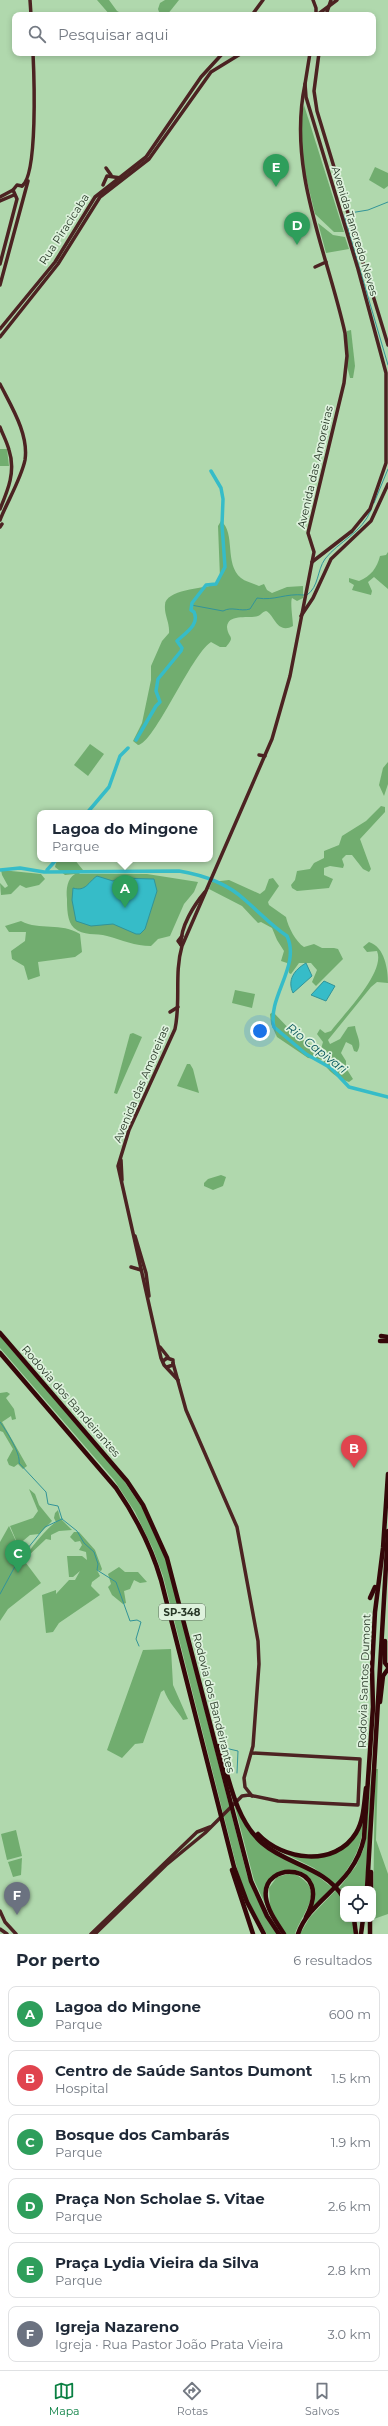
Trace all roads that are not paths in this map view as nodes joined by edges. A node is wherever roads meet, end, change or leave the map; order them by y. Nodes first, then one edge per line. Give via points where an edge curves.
1 (30, 0) edge
2 (263, 0) edge
3 (313, 0) edge
4 (331, 0) edge
5 (337, 0) edge
6 (330, 6) junction
7 (31, 12) edge
8 (254, 12) edge
9 (317, 12) edge
10 (321, 12) edge
11 (327, 12) edge
12 (33, 56) edge
13 (220, 56) edge
14 (236, 56) edge
15 (310, 56) edge
16 (319, 56) edge
17 (305, 84) junction
18 (306, 97) junction
19 (301, 106) junction
20 (106, 168) dead end
21 (28, 170) junction
22 (112, 176) junction
23 (121, 178) junction
24 (103, 185) dead end
25 (22, 186) junction
26 (13, 190) junction
27 (24, 192) junction
28 (0, 197) edge
29 (15, 197) junction
30 (22, 200) junction
31 (0, 201) edge
32 (0, 264) edge
33 (327, 264) junction
34 (316, 269) dead end
35 (1, 275) edge
36 (0, 285) edge
37 (0, 330) edge
38 (0, 336) edge
39 (388, 345) edge
40 (0, 384) edge
41 (0, 392) edge
42 (5, 395) junction
43 (0, 427) edge
44 (388, 484) edge
45 (0, 509) edge
46 (1, 524) edge
47 (313, 557) junction
48 (318, 558) junction
49 (312, 562) junction
50 (300, 617) junction
51 (259, 755) dead end
52 (265, 756) junction
53 (255, 764) dead end
54 (261, 766) junction
55 (183, 937) junction
56 (182, 946) junction
57 (178, 1007) junction
58 (170, 1012) dead end
59 (121, 1155) junction
60 (131, 1267) dead end
61 (141, 1270) junction
62 (150, 1305) junction
63 (0, 1333) edge
64 (388, 1337) edge
65 (388, 1341) edge
66 (158, 1344) junction
67 (0, 1353) edge
68 (168, 1357) junction
69 (163, 1362) junction
70 (173, 1363) junction
71 (167, 1367) junction
72 (178, 1380) junction
73 (388, 1474) edge
74 (388, 1523) edge
75 (379, 1576) junction
76 (370, 1598) dead end
77 (384, 1613) junction
78 (366, 1655) dead end
79 (388, 1668) edge
80 (372, 1669) junction
81 (208, 1710) junction
82 (376, 1715) junction
83 (252, 1753) junction
84 (370, 1766) junction
85 (245, 1787) junction
86 (252, 1796) junction
87 (239, 1798) junction
88 (221, 1821) junction
89 (211, 1826) junction
90 (371, 1828) junction
91 (204, 1829) junction
92 (205, 1833) junction
93 (195, 1834) junction
94 (198, 1839) junction
95 (367, 1886) edge
96 (371, 1886) edge
97 (340, 1894) edge
98 (0, 1911) edge
99 (354, 1922) edge
100 (363, 1922) edge
101 (370, 1922) edge
102 (6, 1924) junction
103 (0, 1926) edge
104 (0, 1929) edge
105 (298, 1933) edge
106 (8, 1934) edge
107 (16, 1934) edge
108 (91, 1934) edge
109 (95, 1934) edge
110 (253, 1934) edge
111 (264, 1934) edge
112 (279, 1934) edge
113 (284, 1934) edge
114 (356, 1934) edge
115 (361, 1934) edge
116 (370, 1934) edge

1 - 7 main road
2 - 8 main road
3 - 9 main road
4 - 6 main road
5 - 6 main road
6 - 10 main road
6 - 11 main road
12 - 21 main road via 36,111
13 - 23 main road, Rua Piracicaba via 201,77 146,157
14 - 38 main road, Rua Piracicaba via 207,77 146,163 100,197 58,264
15 - 17 main road, Avenida Tancredo Neves
16 - 39 main road via 314,91 317,112
17 - 18 main road, Avenida Tancredo Neves
17 - 19 main road, Avenida das Amoreiras
18 - 19 main road, Avenida das Amoreiras
18 - 48 main road, Avenida Tancredo Neves via 358,269 386,373 385,469 370,509 363,519 352,532
19 - 33 main road, Avenida das Amoreiras via 301,158
20 - 22 main road
21 - 25 main road via 26,183
21 - 27 main road
22 - 23 main road
22 - 24 main road via 106,176
23 - 37 main road, Rua Piracicaba via 95,198 55,262
25 - 26 main road via 17,185
25 - 27 main road
26 - 28 main road
26 - 29 main road
27 - 30 main road
29 - 30 main road
29 - 31 main road
29 - 32 main road
30 - 35 main road via 22,208
33 - 34 main road
33 - 47 main road, Avenida das Amoreiras via 345,334 347,356 344,383 308,533
35 - 36 main road
37 - 38 main road
40 - 42 main road
41 - 42 main road
42 - 46 main road via 22,432 25,453
43 - 45 main road via 12,466 10,485
44 - 50 main road via 371,521 332,557 313,598
47 - 48 main road
47 - 49 main road, Avenida das Amoreiras
48 - 49 main road, Avenida Tancredo Neves
49 - 50 main road, Avenida das Amoreiras
50 - 52 main road, Avenida das Amoreiras via 284,700
51 - 52 main road
52 - 54 main road, Avenida das Amoreiras
53 - 54 main road
54 - 55 main road, Avenida das Amoreiras via 215,873 195,906
55 - 56 main road, Avenida das Amoreiras
55 - 56 main road via 178,941
56 - 57 main road, Avenida das Amoreiras via 177,969
57 - 58 main road
57 - 59 main road, Avenida das Amoreiras via 173,1038 129,1130
59 - 61 main road, Avenida das Amoreiras via 119,1174
59 - 62 main road, Avenida das Amoreiras via 130,1223 146,1273
60 - 61 main road
61 - 62 main road, Avenida das Amoreiras
62 - 66 main road, Avenida das Amoreiras
63 - 81 highway, Rodovia dos Bandeirantes / SP-348 via 119,1471 143,1505 167,1558
64 - 65 highway via 381,1339
66 - 68 main road, Avenida das Amoreiras
66 - 69 main road, Avenida das Amoreiras
67 - 88 highway, Rodovia dos Bandeirantes / SP-348 via 116,1488 150,1548 161,1580
68 - 69 main road
68 - 70 main road, Avenida das Amoreiras
69 - 71 main road
70 - 71 main road
70 - 72 main road
71 - 72 main road
72 - 83 main road via 182,1401 237,1527 258,1641 259,1664
73 - 75 highway, Rodovia Santos Dumont
74 - 77 highway, Rodovia Santos Dumont
75 - 76 highway
75 - 80 highway, Rodovia Santos Dumont
77 - 79 highway via 385,1661
77 - 82 highway, Rodovia Santos Dumont
78 - 80 highway via 370,1657
79 - 82 highway via 383,1676
80 - 84 highway, Rodovia Santos Dumont via 374,1707
81 - 87 highway
81 - 112 highway, Rodovia dos Bandeirantes / SP-348 via 251,1880 267,1916
82 - 90 highway, Rodovia Santos Dumont
83 - 85 main road via 244,1778
83 - 86 main road via 360,1759 358,1805 278,1801
84 - 87 highway via 358,1829 344,1846 324,1855 300,1855 271,1844 251,1827
84 - 105 highway, Rodovia Santos Dumont via 363,1844 353,1868 311,1914
85 - 86 main road
85 - 87 main road
86 - 87 main road
87 - 89 main road
87 - 97 highway via 246,1822 263,1844 323,1876
88 - 110 highway via 236,1885
88 - 111 highway, Rodovia dos Bandeirantes / SP-348 via 241,1889
89 - 91 main road
89 - 92 main road
90 - 95 highway, Rodovia Santos Dumont
90 - 96 highway
91 - 92 main road
91 - 93 main road
92 - 94 main road
93 - 94 main road
93 - 108 main road
94 - 109 main road
98 - 102 main road
99 - 114 highway
100 - 115 highway
101 - 116 highway
102 - 103 main road
102 - 106 main road
102 - 107 main road
104 - 106 main road
105 - 113 highway via 313,1902 313,1889 307,1878 290,1871 275,1876 269,1883 266,1896 272,1914

